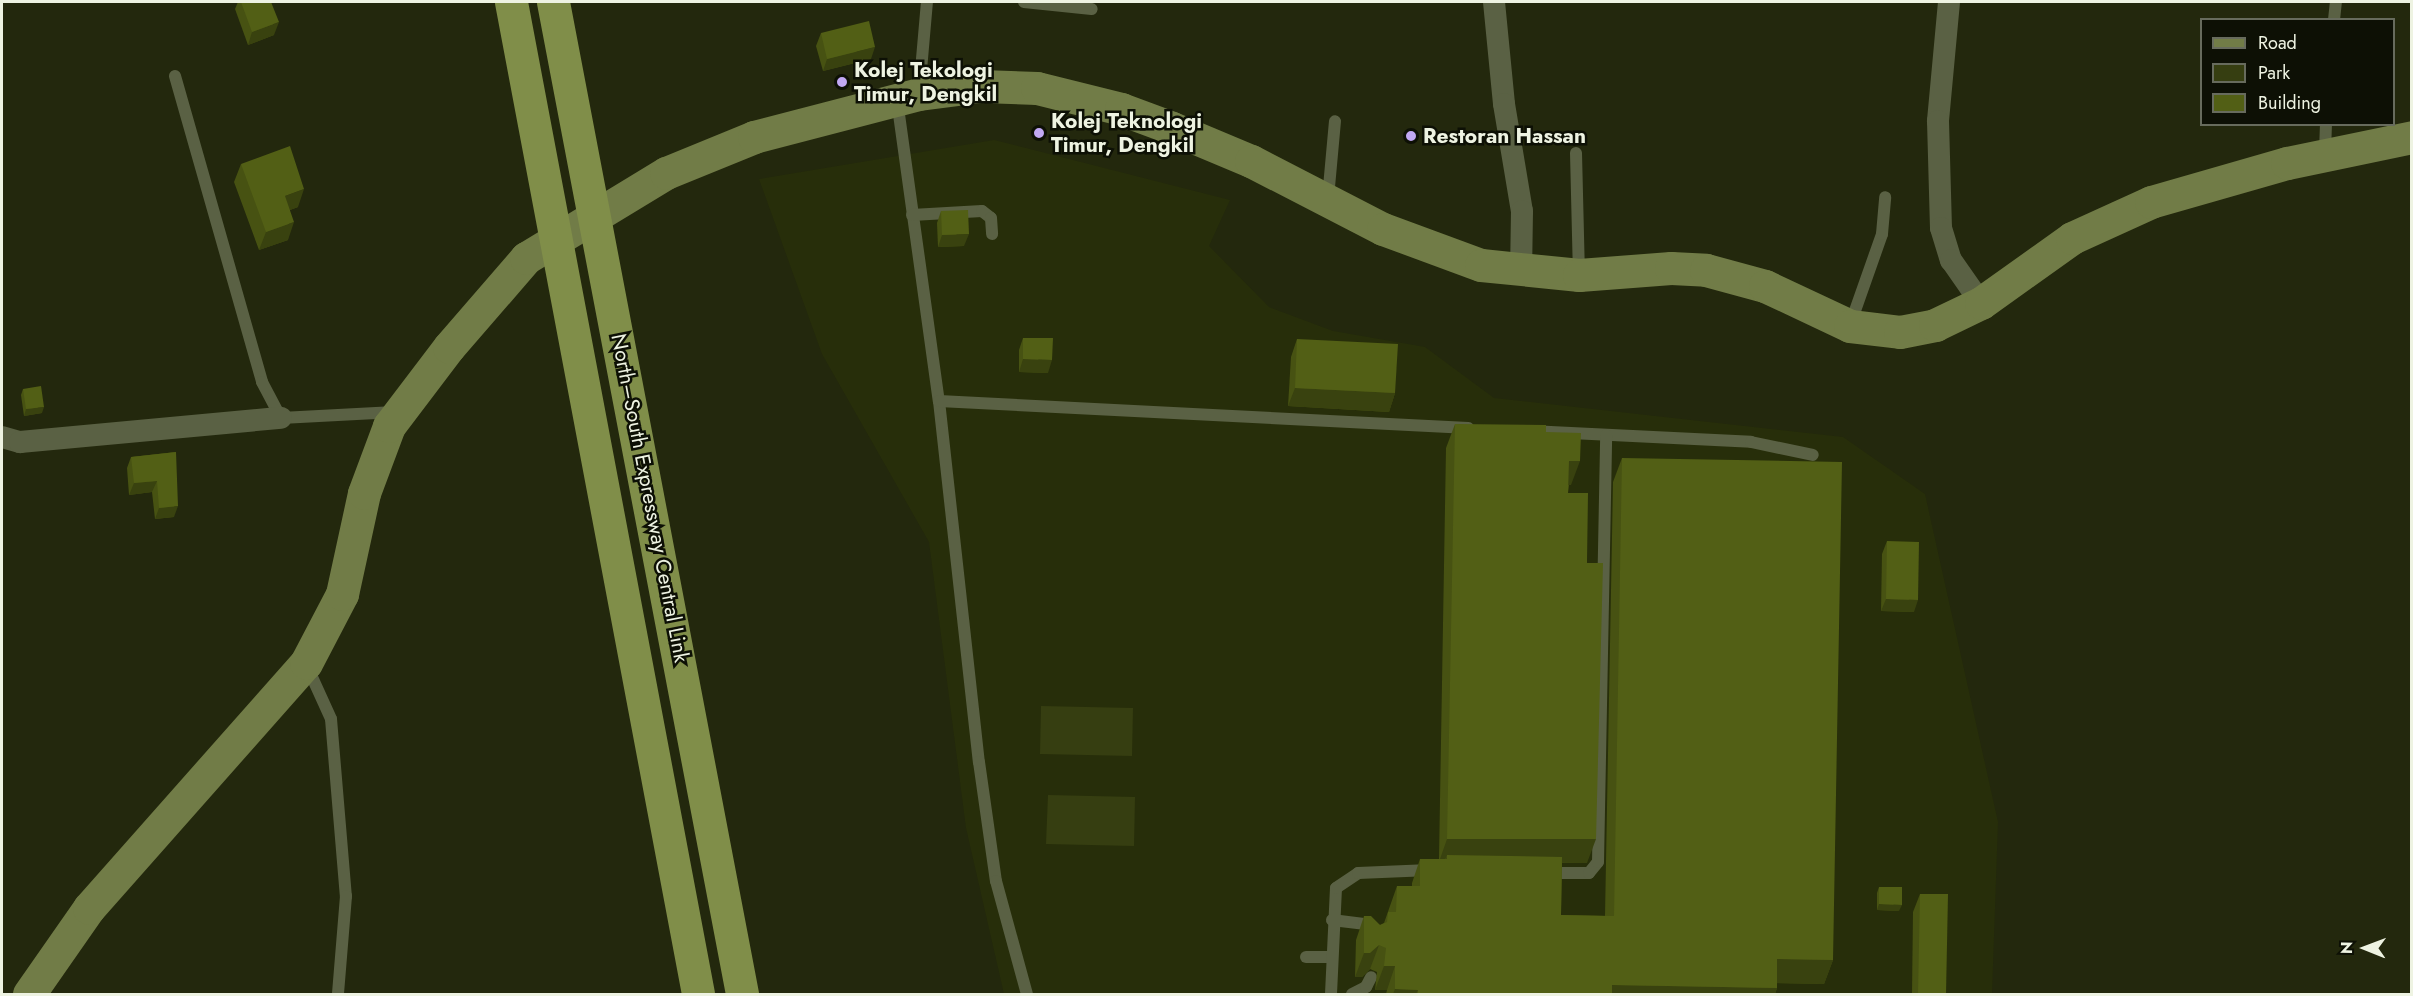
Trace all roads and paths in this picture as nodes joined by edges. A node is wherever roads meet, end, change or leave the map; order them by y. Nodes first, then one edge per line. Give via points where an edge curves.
1 (511, 2) edge
2 (553, 2) edge
3 (927, 2) edge
4 (1024, 2) edge
5 (1494, 2) edge
6 (1949, 2) edge
7 (2336, 2) edge
8 (1092, 9) dead end
9 (2334, 18) edge
10 (175, 76) dead end
11 (908, 96) junction
12 (1335, 121) dead end
13 (2412, 137) edge
14 (2325, 140) edge
15 (1576, 153) dead end
16 (1885, 197) dead end
17 (1328, 199) junction
18 (912, 215) junction
19 (992, 234) dead end
20 (1521, 272) junction
21 (1579, 274) junction
22 (1981, 303) junction
23 (1850, 326) junction
24 (939, 402) junction
25 (399, 412) junction
26 (280, 418) junction
27 (1487, 429) edge
28 (1510, 430) edge
29 (1606, 435) junction
30 (2, 437) edge
31 (1813, 455) dead end
32 (306, 663) junction
33 (1440, 871) edge
34 (1532, 872) edge
35 (1332, 920) junction
36 (1371, 935) edge
37 (1306, 957) dead end
38 (1331, 957) junction
39 (1371, 978) dead end
40 (29, 994) edge
41 (338, 994) edge
42 (698, 994) edge
43 (742, 994) edge
44 (1027, 994) edge
45 (1331, 994) edge
46 (1352, 994) edge

1 - 42 highway, North–South Expressway Central Link
2 - 43 highway, North–South Expressway Central Link
3 - 11 lane
4 - 8 lane
5 - 20 street via 1504,104 1522,211
6 - 22 street via 1938,121 1941,228 1951,260
7 - 9 lane
10 - 26 lane via 262,382
11 - 17 main road via 1011,87 1086,99 1221,149
11 - 18 lane
11 - 25 main road via 754,137 666,172 526,258
12 - 17 lane
13 - 14 main road
14 - 22 main road via 2287,163 2151,202 2072,238
15 - 21 lane
16 - 23 lane via 1882,234
17 - 20 main road via 1383,229 1438,251 1480,265
18 - 19 lane via 982,211 991,218
18 - 24 lane
20 - 21 main road
21 - 23 main road via 1671,268 1706,270 1765,286
22 - 23 main road via 1935,325 1900,332
24 - 27 lane
24 - 44 lane via 996,881
25 - 26 lane
25 - 32 main road via 389,426 364,493 342,594
26 - 30 street via 20,442
28 - 29 lane
29 - 31 lane via 1751,442
29 - 34 lane via 1598,862 1589,873
32 - 40 main road via 89,908
32 - 41 lane via 331,719 346,896
33 - 35 lane via 1358,873 1336,888
35 - 36 lane via 1364,924
35 - 38 lane
37 - 38 lane
38 - 45 lane
39 - 46 lane via 1366,987

